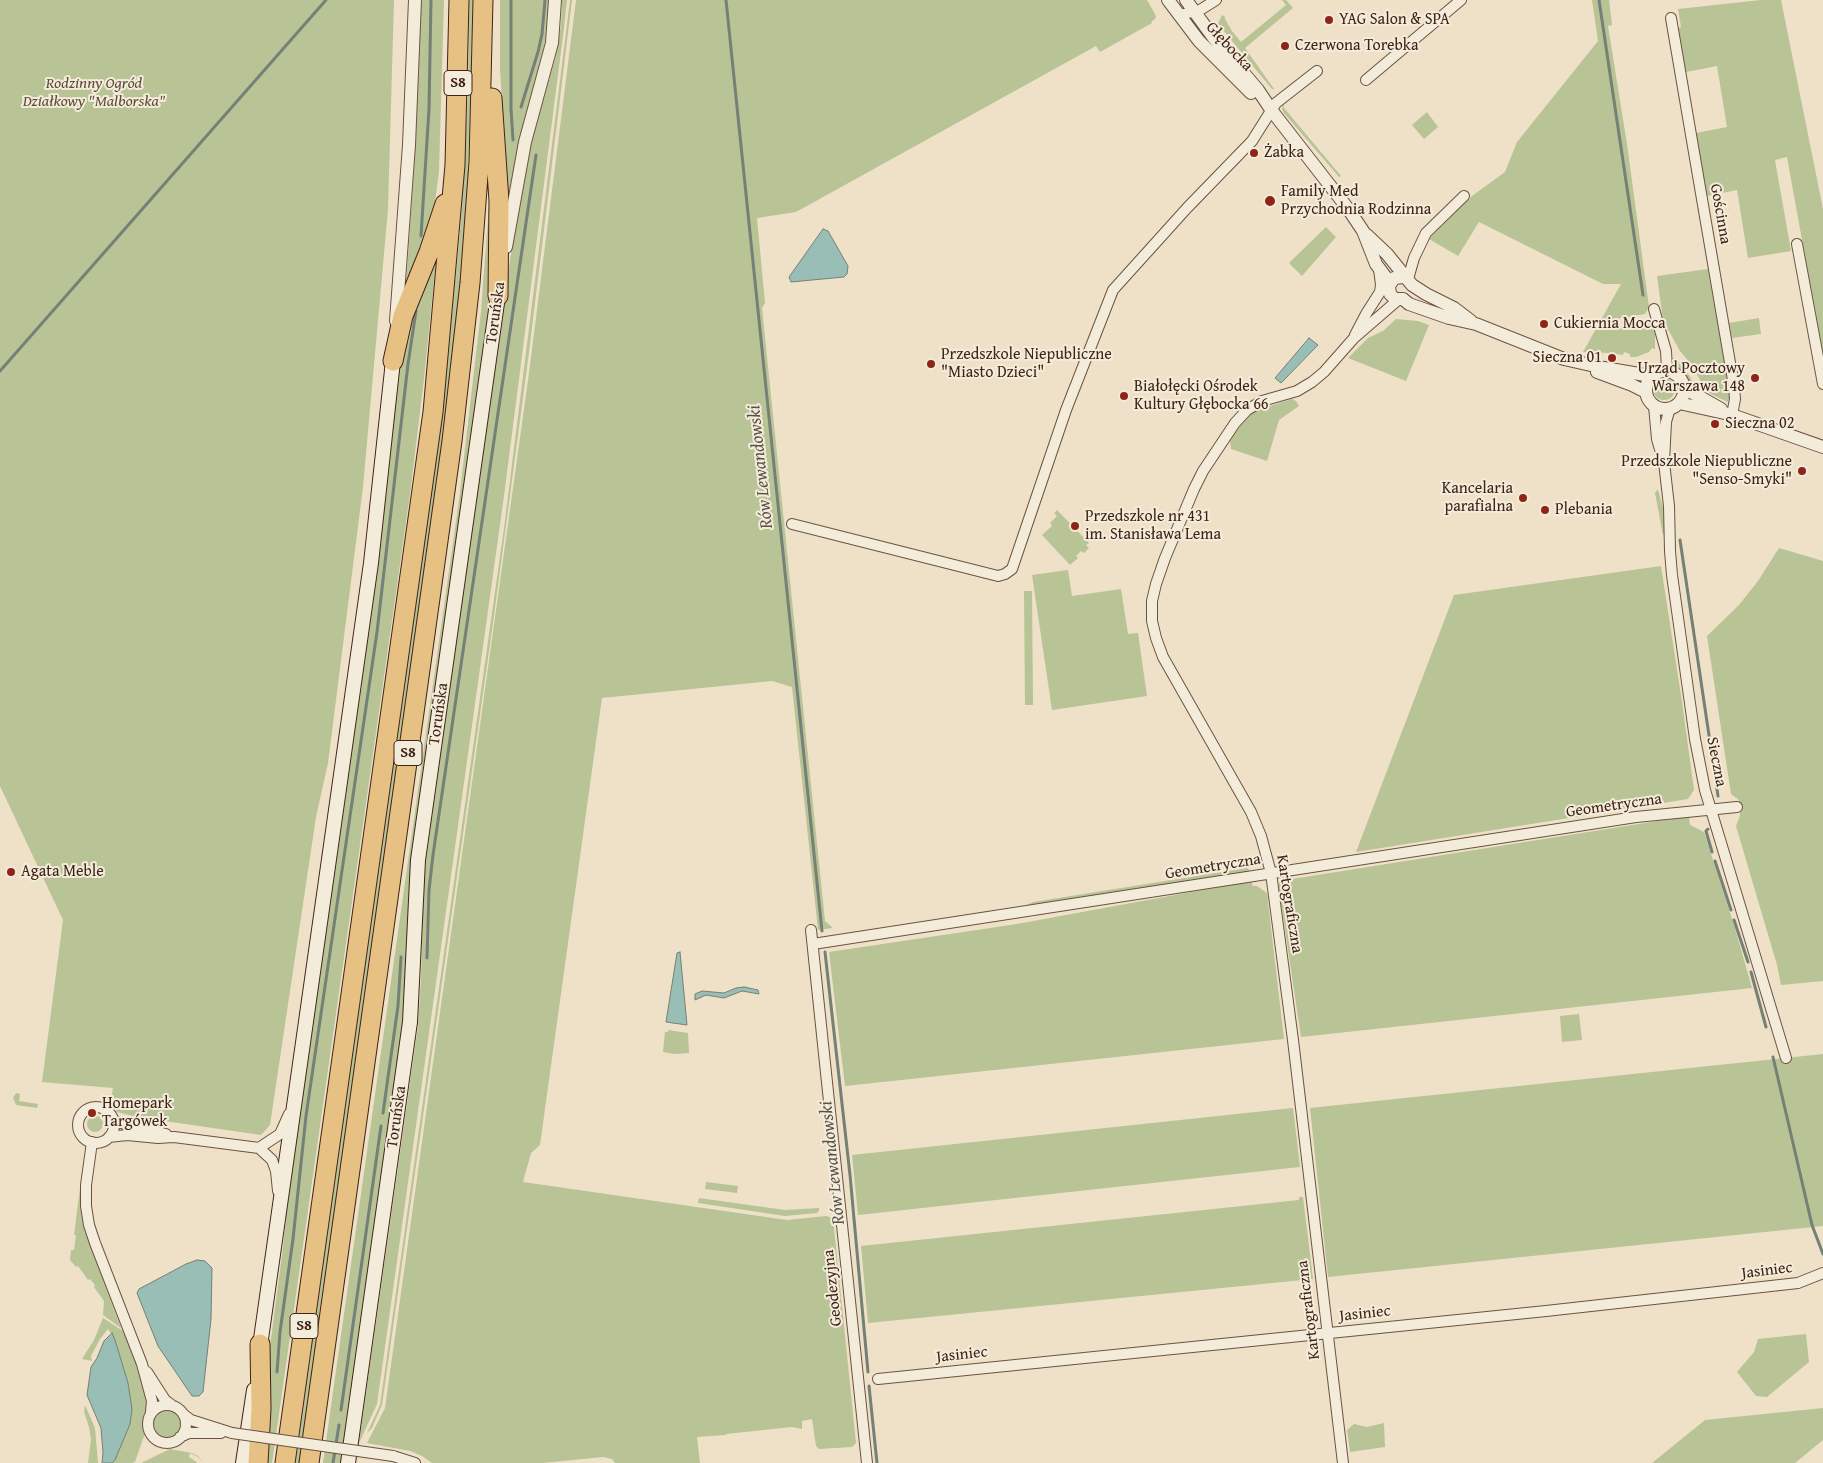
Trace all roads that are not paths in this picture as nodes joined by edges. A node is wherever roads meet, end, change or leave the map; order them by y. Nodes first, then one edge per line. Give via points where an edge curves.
1 (415, 0) edge
2 (459, 0) edge
3 (482, 0) edge
4 (555, 0) edge
5 (1168, 0) edge
6 (1186, 0) edge
7 (1216, 0) edge
8 (1462, 0) edge
9 (1194, 11) junction
10 (1180, 15) junction
11 (1671, 18) dead end
12 (483, 41) junction
13 (1317, 70) dead end
14 (1366, 80) dead end
15 (1272, 111) junction
16 (455, 165) junction
17 (1464, 196) dead end
18 (1363, 231) junction
19 (1796, 244) dead end
20 (1378, 268) junction
21 (1408, 280) junction
22 (1390, 287) junction
23 (498, 296) junction
24 (1401, 300) junction
25 (1376, 301) junction
26 (1654, 309) dead end
27 (1476, 324) junction
28 (1354, 338) junction
29 (393, 361) junction
30 (1579, 363) junction
31 (1667, 370) junction
32 (1651, 376) junction
33 (1823, 384) edge
34 (1684, 388) junction
35 (1646, 392) junction
36 (1654, 406) junction
37 (1674, 406) junction
38 (1731, 414) junction
39 (1823, 447) edge
40 (1664, 462) junction
41 (792, 524) dead end
42 (1737, 807) dead end
43 (1711, 809) junction
44 (1271, 873) junction
45 (811, 930) dead end
46 (813, 944) junction
47 (1786, 1058) dead end
48 (294, 1099) junction
49 (113, 1121) junction
50 (108, 1137) junction
51 (174, 1137) junction
52 (92, 1142) junction
53 (259, 1148) junction
54 (279, 1208) junction
55 (1823, 1273) edge
56 (1327, 1332) junction
57 (260, 1344) junction
58 (142, 1364) junction
59 (878, 1379) dead end
60 (174, 1406) junction
61 (152, 1412) junction
62 (183, 1414) junction
63 (232, 1432) junction
64 (180, 1437) junction
65 (243, 1463) edge
66 (258, 1463) edge
67 (285, 1463) edge
68 (309, 1463) edge
69 (348, 1463) edge
70 (415, 1463) edge
71 (867, 1463) edge
72 (1342, 1463) edge

1 - 29 street via 409,145
2 - 16 highway, S8
3 - 12 highway, Toruńska / S8
4 - 23 street, Toruńska via 552,42 525,142
5 - 10 street, Głębocka
6 - 9 street, Głębocka
7 - 9 street
8 - 14 street
9 - 10 street
9 - 15 street, Głębocka
10 - 15 street, Głębocka via 1206,48
11 - 38 street, Gościnna via 1734,386
12 - 23 highway via 492,99 500,201
12 - 68 highway, Toruńska / S8 via 470,283 452,441
13 - 15 street via 1276,103
15 - 18 street, Głębocka
15 - 41 street via 1252,141 1113,290 1066,410 1012,569 998,576
16 - 29 highway via 429,252 403,316
16 - 67 highway, S8 via 433,412
17 - 21 street via 1426,233
18 - 20 street, Głębocka
18 - 21 street, Głębocka
19 - 33 street
20 - 22 street, Głębocka
20 - 25 street, Kartograficzna via 1381,285
21 - 22 street via 1394,278
21 - 24 street via 1410,294
21 - 27 street, Głębocka
22 - 24 street, Głębocka via 1392,296
22 - 25 street, Kartograficzna
23 - 69 main road, Toruńska via 418,860 410,1022
24 - 27 street, Głębocka
24 - 28 street, Kartograficzna
25 - 28 street, Kartograficzna
26 - 31 street via 1666,351
27 - 30 street, Głębocka
28 - 44 street, Kartograficzna via 1312,382 1297,391 1262,401 1235,423 1194,489 1162,566 1152,601 1152,621 1163,657 1250,812 1261,836
29 - 48 main road via 371,563
30 - 32 street, Głębocka
30 - 35 street, Głębocka
31 - 32 street
31 - 34 street via 1679,376
32 - 35 street
34 - 37 street via 1683,396
34 - 38 street
35 - 36 street
36 - 37 street via 1662,409
36 - 40 street, Sieczna via 1657,439
37 - 38 street
37 - 40 street, Sieczna via 1666,428
38 - 39 street
40 - 43 street, Sieczna via 1678,620 1696,739
42 - 43 street, Geometryczna
43 - 44 street, Geometryczna via 1636,817
43 - 47 street, Sieczna
44 - 46 street, Geometryczna
44 - 56 street, Kartograficzna
45 - 46 street, Geodezyjna
46 - 71 street, Geodezyjna
48 - 53 street via 280,1134
48 - 54 main road
49 - 50 street
49 - 51 street
49 - 52 street via 101,1108 90,1108 82,1113 79,1130 85,1139
50 - 51 street
50 - 52 street
51 - 53 street
52 - 58 street via 86,1184 89,1225
53 - 54 street via 274,1165
54 - 57 main road
55 - 56 street, Jasiniec via 1798,1283
56 - 59 street, Jasiniec
56 - 72 street, Kartograficzna
57 - 65 main road
57 - 66 highway
58 - 60 street via 165,1400
58 - 61 street
60 - 61 street via 163,1405
60 - 62 street
61 - 64 street via 148,1425 156,1439 168,1443
62 - 63 street via 191,1420
62 - 64 street via 186,1424
63 - 64 street via 193,1433
63 - 70 street, bridge via 399,1457

